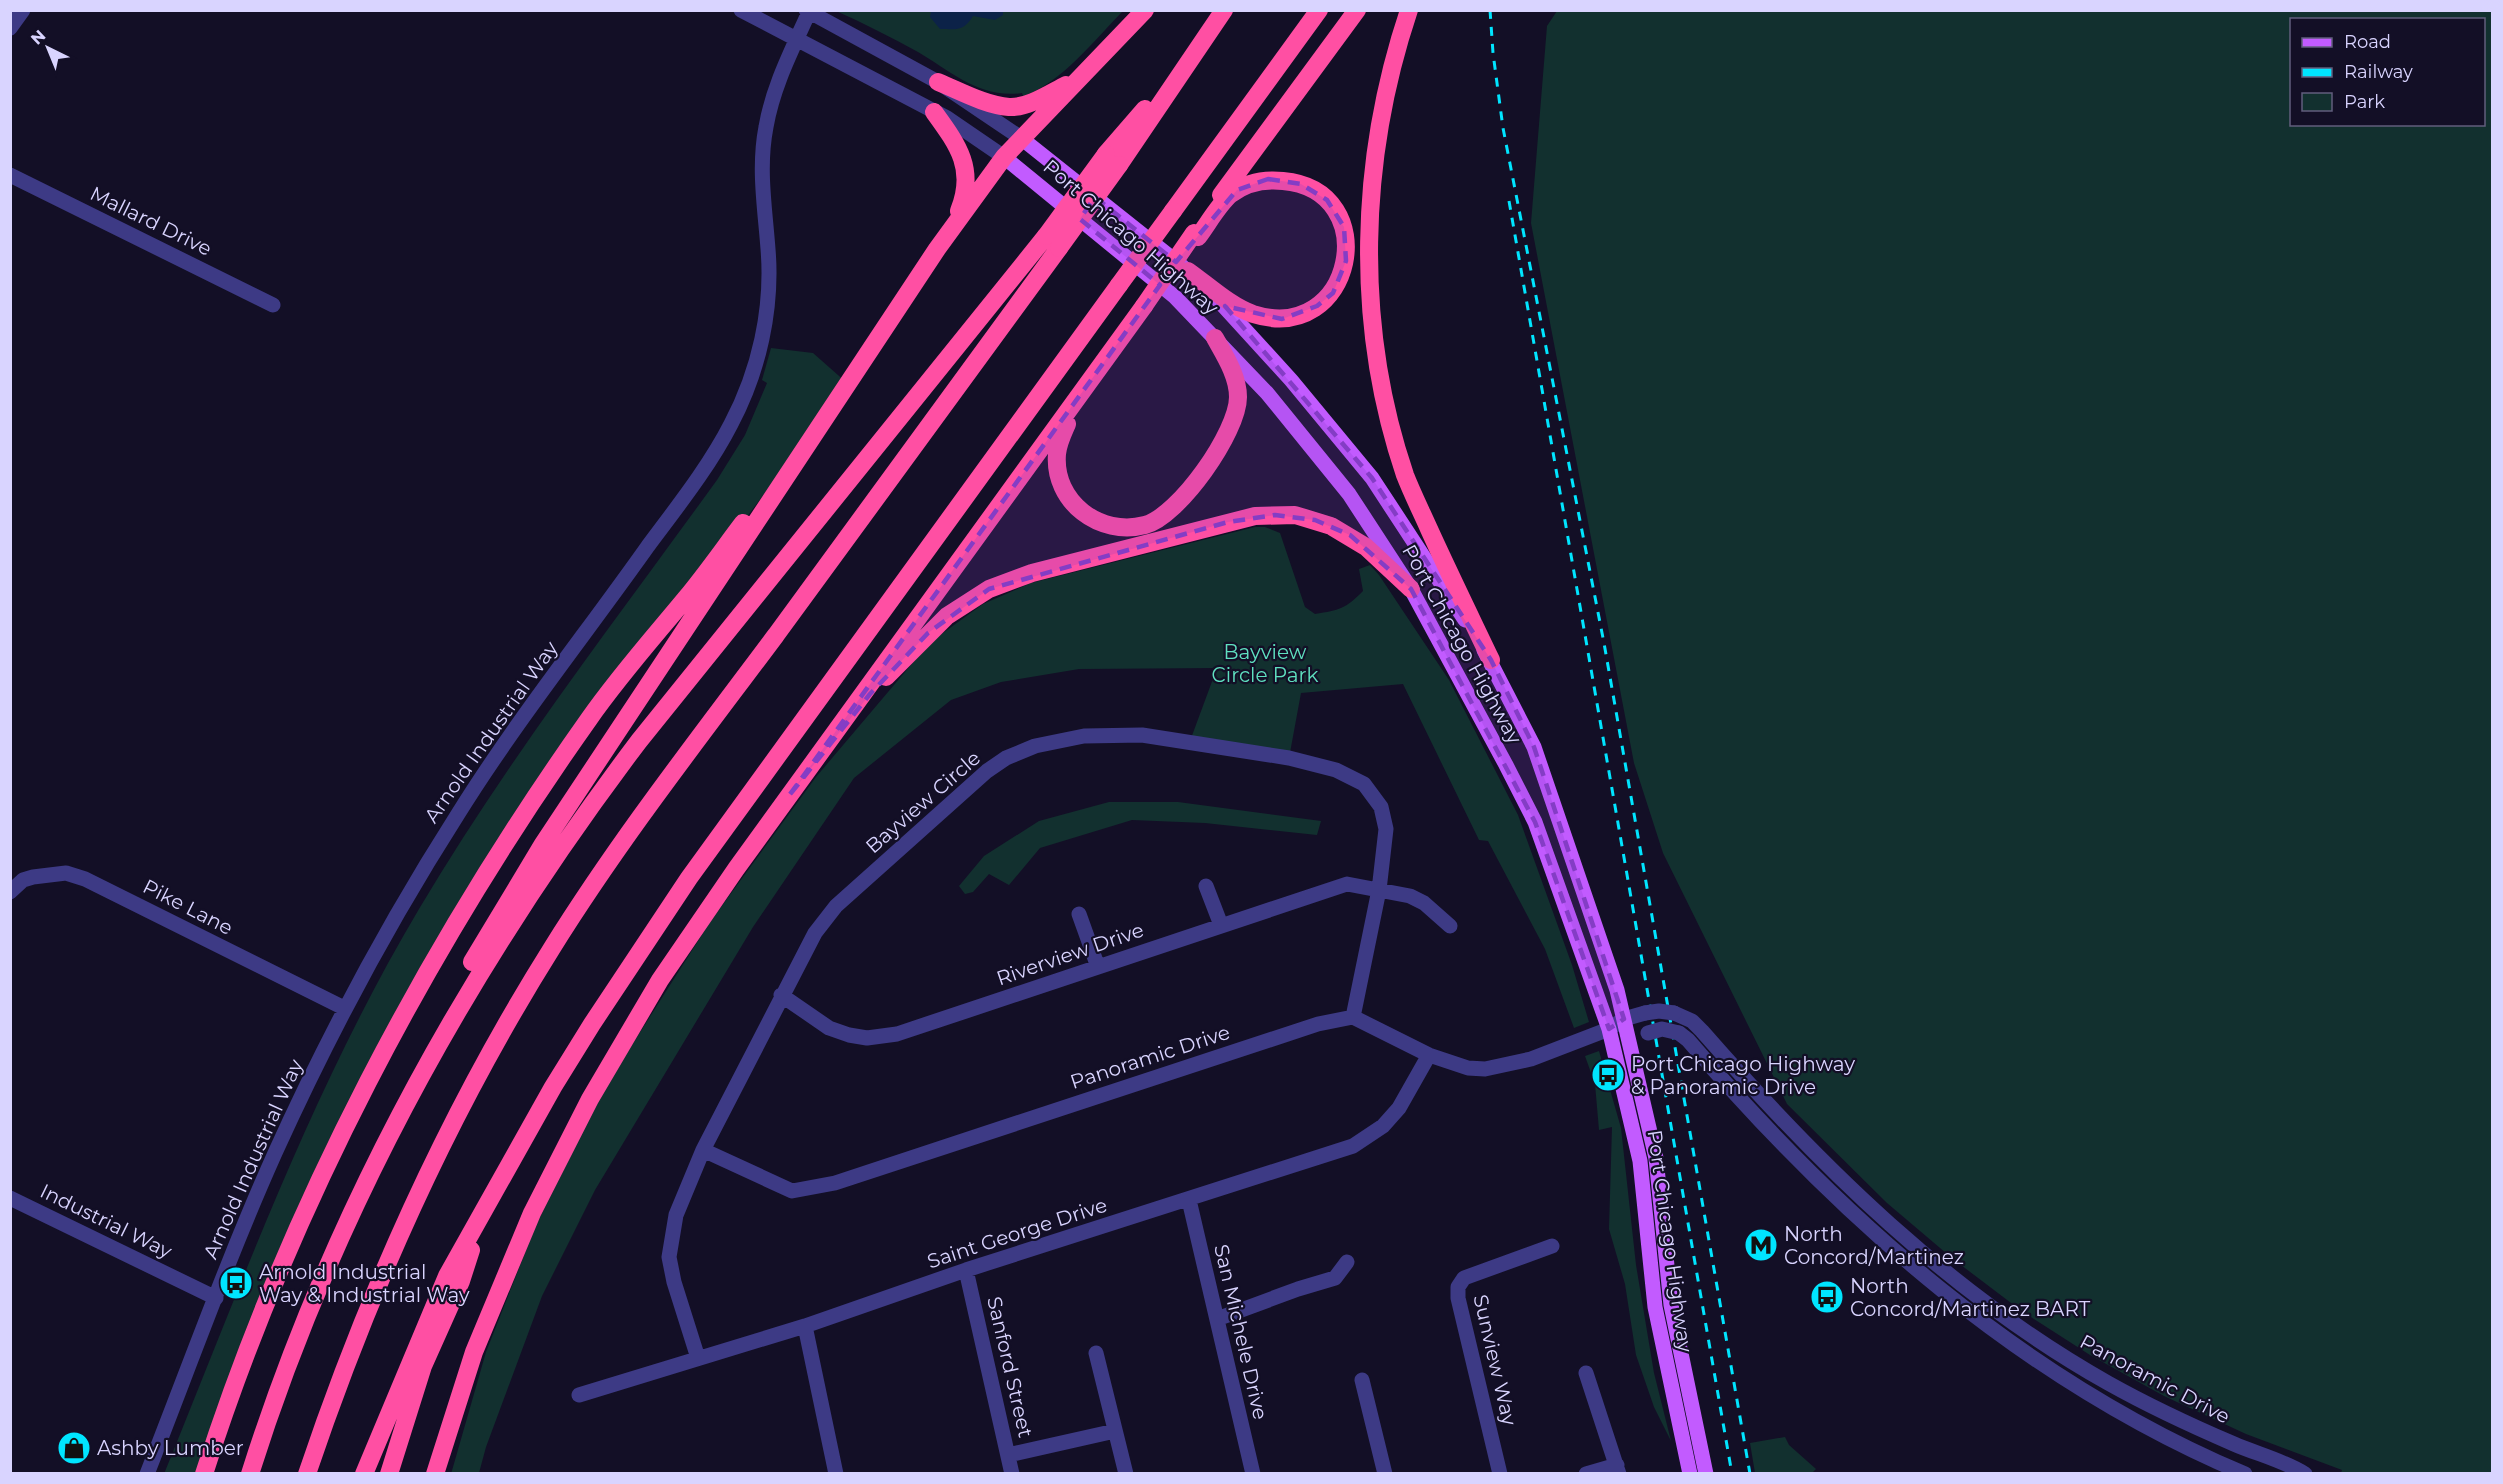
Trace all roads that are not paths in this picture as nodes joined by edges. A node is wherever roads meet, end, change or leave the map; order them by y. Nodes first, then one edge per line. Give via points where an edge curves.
1 (23, 10) edge
2 (741, 10) edge
3 (1145, 10) edge
4 (1224, 10) edge
5 (1319, 10) edge
6 (1357, 10) edge
7 (1408, 10) edge
8 (807, 11) edge
9 (10, 28) edge
10 (797, 39) junction
11 (1078, 78) junction
12 (938, 82) junction
13 (934, 112) junction
14 (1021, 138) junction
15 (1004, 157) junction
16 (10, 175) edge
17 (1196, 235) junction
18 (1052, 242) junction
19 (937, 249) junction
20 (1182, 267) junction
21 (273, 304) dead end
22 (1215, 338) junction
23 (1091, 380) junction
24 (833, 404) junction
25 (1411, 589) junction
26 (1491, 660) junction
27 (788, 797) junction
28 (1206, 886) dead end
29 (1379, 890) junction
30 (10, 892) edge
31 (1079, 914) dead end
32 (1221, 925) junction
33 (1450, 926) dead end
34 (1098, 967) junction
35 (781, 995) junction
36 (344, 1008) junction
37 (1353, 1017) junction
38 (1625, 1026) junction
39 (1610, 1029) junction
40 (1429, 1055) junction
41 (416, 1084) junction
42 (702, 1150) junction
43 (10, 1198) edge
44 (1189, 1200) junction
45 (483, 1214) junction
46 (1552, 1246) dead end
47 (1347, 1262) dead end
48 (966, 1270) junction
49 (216, 1298) junction
50 (1217, 1319) junction
51 (805, 1326) junction
52 (1096, 1353) dead end
53 (698, 1358) junction
54 (1587, 1373) dead end
55 (1362, 1380) dead end
56 (579, 1395) dead end
57 (1115, 1431) junction
58 (1008, 1455) junction
59 (1618, 1469) edge
60 (147, 1473) edge
61 (204, 1473) edge
62 (250, 1473) edge
63 (307, 1473) edge
64 (364, 1473) edge
65 (389, 1473) edge
66 (435, 1473) edge
67 (834, 1473) edge
68 (1012, 1473) edge
69 (1125, 1473) edge
70 (1253, 1473) edge
71 (1385, 1473) edge
72 (1500, 1473) edge
73 (1586, 1473) edge
74 (1690, 1473) edge
75 (1706, 1473) edge
76 (2245, 1473) edge
77 (2305, 1473) edge

1 - 9 street
2 - 10 street, Port Chicago Highway
3 - 11 highway
4 - 18 highway, bridge
5 - 45 highway, bridge via 689,878 553,1087
6 - 17 highway
7 - 26 highway via 1386,87 1373,169 1369,256 1374,331 1385,400 1406,476
8 - 10 street, Arnold Industrial Way
8 - 12 street, Port Chicago Highway
10 - 13 street, Port Chicago Highway
10 - 36 street, Arnold Industrial Way via 775,87 765,129 765,327 746,391 731,424 459,811
11 - 12 highway via 1038,99 1010,107
11 - 14 highway
12 - 14 street, Port Chicago Highway
13 - 15 street, Port Chicago Highway
13 - 19 highway via 965,162 965,193 960,209
14 - 15 highway
14 - 20 main road, Port Chicago Highway
15 - 19 highway
15 - 22 main road, Port Chicago Highway via 1175,297
16 - 21 street, Mallard Drive
17 - 20 highway, bridge
17 - 20 highway via 1237,190 1257,181 1287,181 1315,191 1337,212 1344,227 1346,261 1333,293 1317,306 1282,319 1250,313
18 - 41 highway via 598,795 483,966
18 - 63 highway via 906,460 633,826 551,950 474,1083 410,1209 352,1345
19 - 24 highway
20 - 23 highway, bridge via 1144,306
20 - 26 main road, Port Chicago Highway via 1233,315 1372,478
22 - 23 highway via 1230,363 1238,396 1231,428 1176,505 1162,518 1146,525 1127,528 1094,521 1070,501 1062,487 1057,454 1061,438
22 - 25 main road, Port Chicago Highway via 1267,393 1349,494
23 - 27 highway
24 - 41 highway via 504,906 448,1004
24 - 61 highway via 592,715 527,810 450,935 378,1066 313,1197 254,1335
25 - 27 highway via 1350,535 1295,515 1255,516 1228,522 1010,579 968,601 928,633 870,694
25 - 39 main road, Port Chicago Highway via 1535,822
26 - 38 main road, Port Chicago Highway via 1534,747 1617,990
27 - 66 highway via 660,980 585,1109 532,1213 474,1352
28 - 32 street
29 - 32 street, Riverview Drive via 1347,884
29 - 33 street, Riverview Drive via 1424,903
29 - 35 street, Bayview Circle via 1386,829 1381,807 1364,784 1353,777 1289,758 1190,741 1142,735 1084,736 1035,746 987,771 836,906 815,933
29 - 37 street, Bayview Circle
30 - 36 street, Pike Lane via 33,877 66,873 85,879
31 - 34 street
32 - 34 street, Riverview Drive
34 - 35 street, Riverview Drive via 897,1034 867,1038 829,1028
35 - 42 street, Bayview Circle
36 - 49 street, Arnold Industrial Way via 276,1151
37 - 40 street
37 - 42 street, Panoramic Drive via 1318,1024 835,1184 792,1191
38 - 39 street
38 - 75 main road, Port Chicago Highway via 1656,1158 1671,1305
38 - 76 street, bridge via 1648,1032 1662,1029 1688,1040 1761,1124 1824,1186 1888,1245 2027,1354 2097,1400 2173,1442
38 - 77 street, Panoramic Drive, bridge via 1645,1013 1659,1011 1692,1022 1835,1174 1934,1262 2002,1315 2144,1402
39 - 40 street via 1502,1067 1468,1068
39 - 74 main road, Port Chicago Highway via 1640,1161 1655,1307
40 - 44 street, Saint George Drive via 1399,1108 1383,1126 1353,1146
41 - 62 highway via 326,1269
42 - 53 street, Bayview Circle via 676,1215 669,1257
43 - 49 street, Industrial Way
44 - 48 street, Saint George Drive
44 - 50 street, San Michele Drive
45 - 64 highway via 447,1276
45 - 65 highway via 461,1281 423,1366
46 - 72 street, Sunview Way via 1464,1278 1458,1287
47 - 50 street via 1335,1278
48 - 51 street, Saint George Drive
48 - 58 street, Sanford Street
49 - 60 street, Arnold Industrial Way
50 - 70 street, San Michele Drive
51 - 53 street, Saint George Drive
51 - 67 street
52 - 57 street
53 - 56 street, Saint George Drive
54 - 59 street
55 - 71 street
57 - 58 street
57 - 69 street
58 - 68 street, Sanford Street
59 - 73 street

